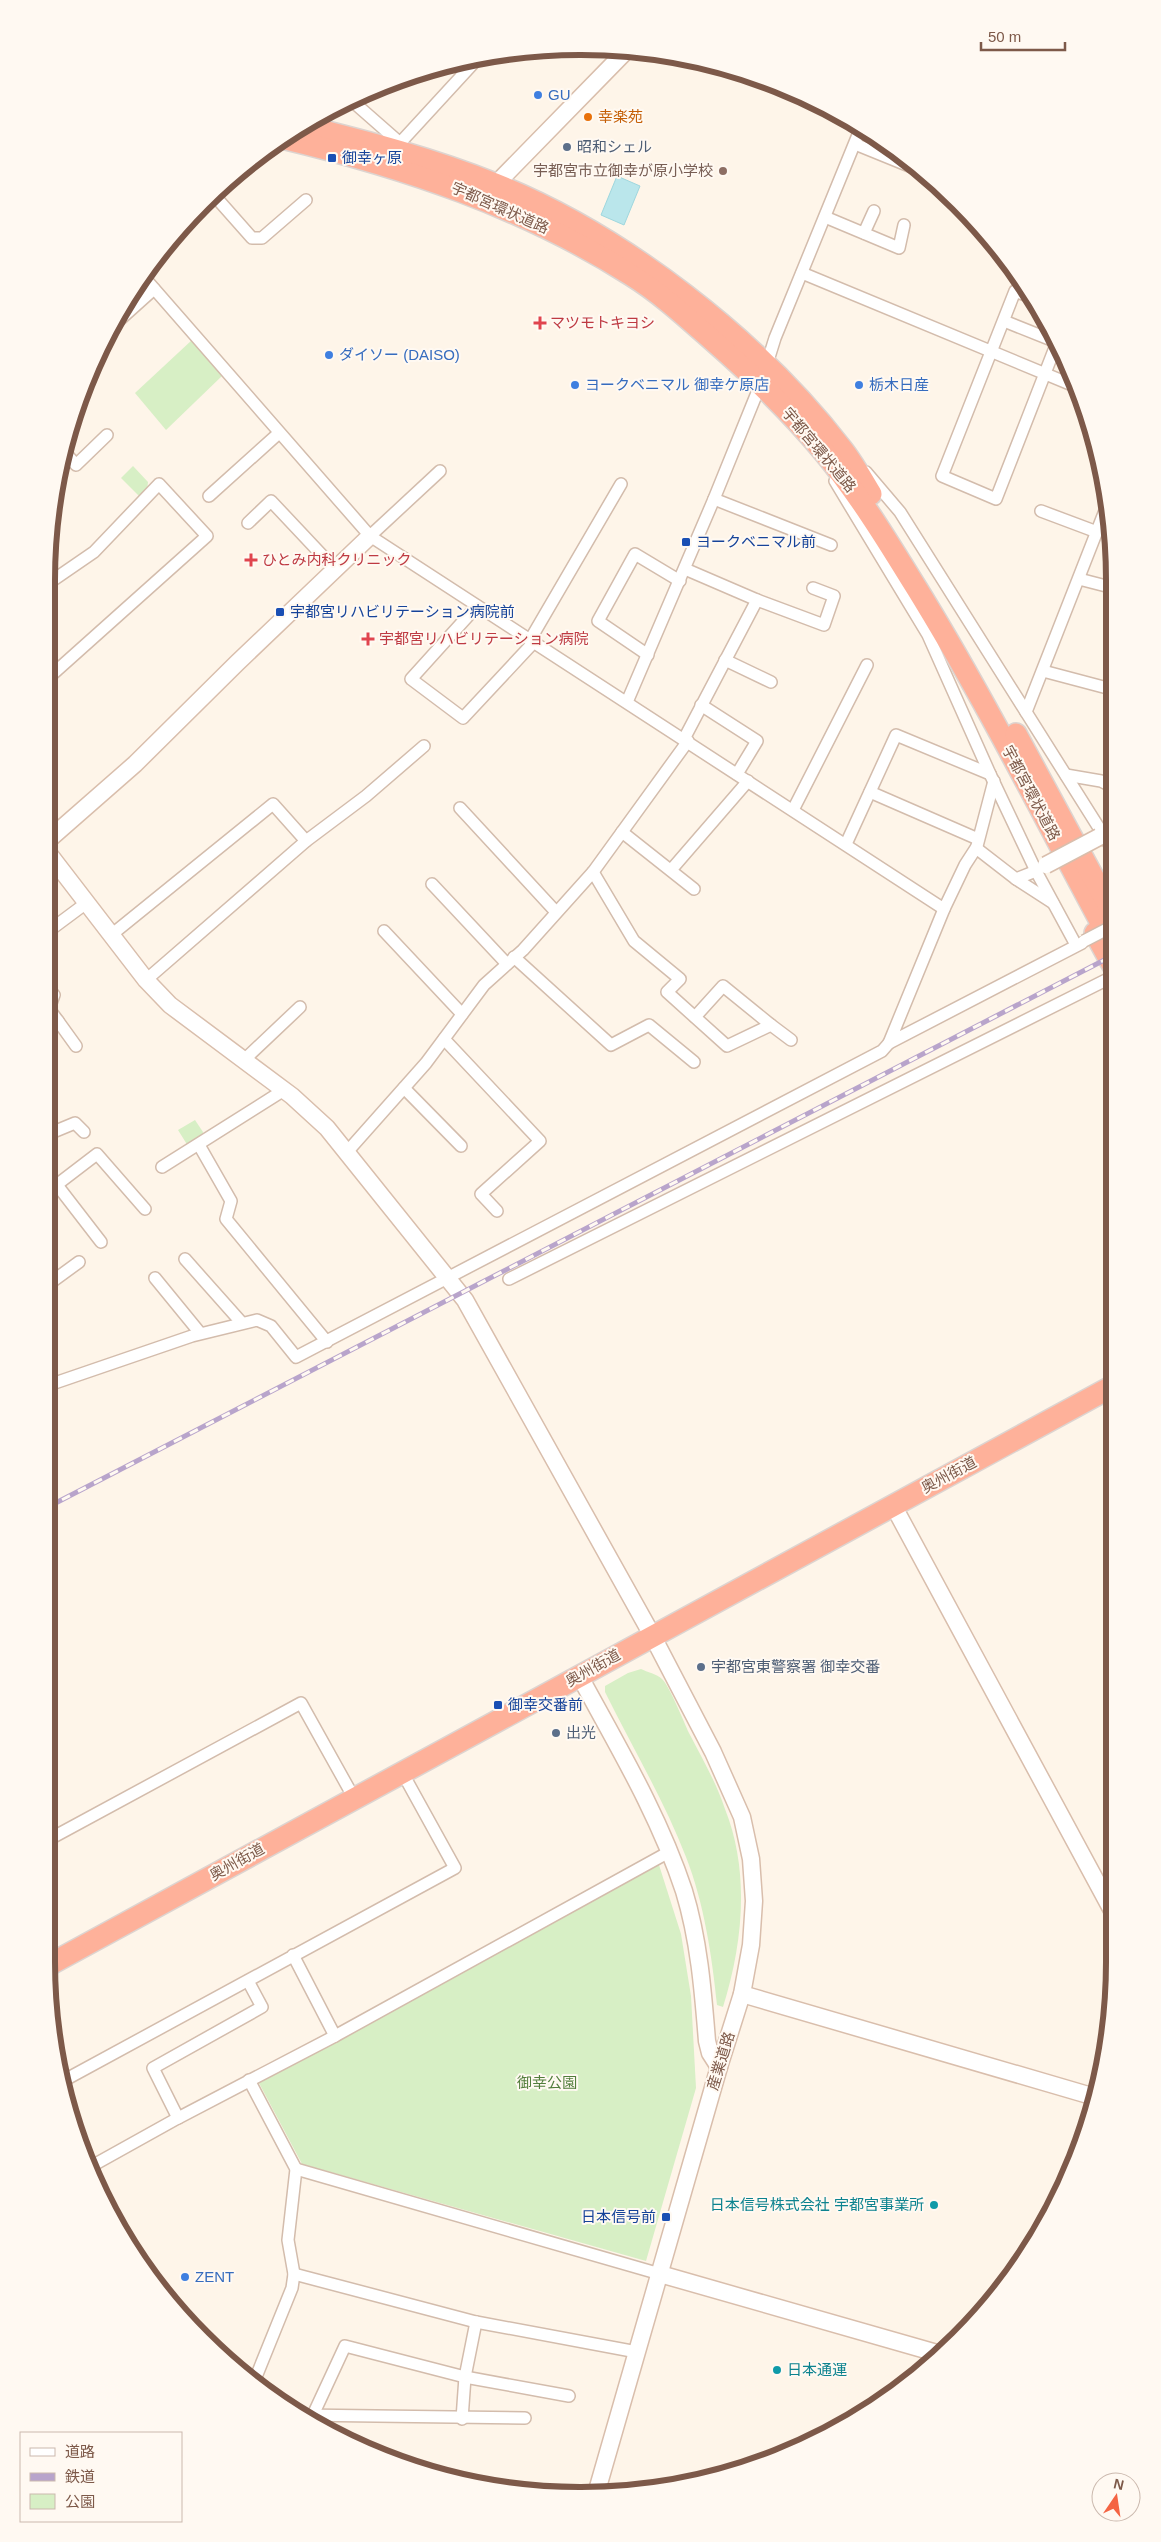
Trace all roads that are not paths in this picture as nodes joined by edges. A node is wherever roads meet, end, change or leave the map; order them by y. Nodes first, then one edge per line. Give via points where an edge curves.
1 (621, 57) edge
2 (470, 67) edge
3 (356, 105) edge
4 (313, 128) edge
5 (858, 135) edge
6 (294, 141) edge
7 (855, 144) junction
8 (399, 147) junction
9 (894, 160) edge
10 (493, 193) junction
11 (218, 200) edge
12 (306, 200) dead end
13 (874, 210) dead end
14 (825, 217) junction
15 (904, 225) dead end
16 (864, 233) junction
17 (802, 273) junction
18 (149, 283) edge
19 (154, 289) junction
20 (1019, 293) edge
21 (130, 311) edge
22 (1004, 321) junction
23 (1047, 338) edge
24 (1053, 351) edge
25 (992, 352) junction
26 (764, 374) junction
27 (1044, 374) junction
28 (1068, 383) edge
29 (279, 433) junction
30 (107, 435) dead end
31 (833, 451) junction
32 (70, 458) edge
33 (440, 471) dead end
34 (621, 484) dead end
35 (210, 496) dead end
36 (714, 499) junction
37 (1041, 511) dead end
38 (1102, 518) edge
39 (248, 523) dead end
40 (1097, 532) junction
41 (370, 536) junction
42 (831, 545) dead end
43 (335, 569) junction
44 (685, 569) junction
45 (1079, 579) junction
46 (55, 580) edge
47 (680, 581) junction
48 (1106, 586) edge
49 (813, 588) dead end
50 (757, 600) junction
51 (477, 606) junction
52 (945, 636) junction
53 (532, 641) junction
54 (648, 655) junction
55 (725, 660) junction
56 (867, 665) dead end
57 (1043, 671) junction
58 (55, 672) edge
59 (771, 682) dead end
60 (1106, 688) edge
61 (627, 702) junction
62 (702, 705) junction
63 (1016, 714) junction
64 (686, 740) junction
65 (424, 746) dead end
66 (738, 774) junction
67 (1066, 774) junction
68 (992, 777) junction
69 (748, 781) junction
70 (1106, 783) edge
71 (870, 792) junction
72 (460, 808) dead end
73 (793, 810) junction
74 (622, 832) junction
75 (55, 834) edge
76 (1106, 837) edge
77 (306, 841) junction
78 (977, 843) junction
79 (846, 844) junction
80 (55, 862) edge
81 (1041, 868) junction
82 (671, 870) junction
83 (1106, 870) edge
84 (593, 872) junction
85 (1016, 879) junction
86 (432, 884) dead end
87 (694, 889) dead end
88 (1106, 900) edge
89 (85, 904) junction
90 (1054, 904) junction
91 (944, 909) junction
92 (556, 912) junction
93 (55, 926) edge
94 (1106, 930) edge
95 (384, 931) dead end
96 (1106, 932) edge
97 (110, 936) junction
98 (1080, 943) junction
99 (510, 961) junction
100 (1106, 968) edge
101 (1106, 976) edge
102 (146, 980) junction
103 (300, 1007) dead end
104 (462, 1014) junction
105 (55, 1017) edge
106 (695, 1017) junction
107 (58, 1021) junction
108 (55, 1023) edge
109 (771, 1025) junction
110 (444, 1039) junction
111 (791, 1040) dead end
112 (888, 1043) junction
113 (76, 1046) dead end
114 (244, 1060) junction
115 (694, 1062) dead end
116 (404, 1088) junction
117 (284, 1090) junction
118 (55, 1131) edge
119 (84, 1132) dead end
120 (199, 1145) junction
121 (462, 1146) dead end
122 (347, 1152) junction
123 (162, 1167) dead end
124 (56, 1185) joint
125 (144, 1209) dead end
126 (497, 1211) dead end
127 (101, 1242) dead end
128 (186, 1259) dead end
129 (79, 1262) dead end
130 (446, 1277) junction
131 (155, 1278) dead end
132 (55, 1279) edge
133 (509, 1279) dead end
134 (241, 1322) junction
135 (200, 1333) junction
136 (327, 1342) junction
137 (55, 1383) edge
138 (1106, 1390) edge
139 (893, 1505) junction
140 (652, 1635) junction
141 (579, 1675) junction
142 (402, 1772) junction
143 (354, 1798) junction
144 (55, 1836) edge
145 (670, 1852) junction
146 (1106, 1899) edge
147 (293, 1955) junction
148 (55, 1962) edge
149 (248, 1981) junction
150 (742, 1994) junction
151 (335, 2036) junction
152 (719, 2067) junction
153 (68, 2078) edge
154 (249, 2080) junction
155 (1089, 2095) edge
156 (178, 2118) junction
157 (95, 2164) edge
158 (296, 2169) junction
159 (294, 2274) junction
160 (660, 2274) junction
161 (476, 2322) junction
162 (638, 2352) junction
163 (932, 2352) edge
164 (257, 2375) edge
165 (465, 2377) junction
166 (569, 2396) dead end
167 (313, 2414) edge
168 (315, 2415) edge
169 (525, 2418) dead end
170 (462, 2419) junction
171 (598, 2486) edge

1 - 10 street
2 - 8 street
3 - 8 street
4 - 8 highway, 宇都宮環状道路
5 - 7 street
6 - 10 highway, 宇都宮環状道路
7 - 9 street
7 - 14 street
8 - 10 highway, 宇都宮環状道路
10 - 26 highway, 宇都宮環状道路 via 605,240 641,262 672,285
11 - 12 street via 252,238 262,238
13 - 16 street
14 - 16 street
14 - 17 street
15 - 16 street via 899,248
17 - 25 street
17 - 26 street
18 - 19 street
19 - 21 street
19 - 29 street
20 - 22 street via 1015,291
22 - 23 street
22 - 25 street
24 - 27 street
25 - 27 street
25 - 27 street via 942,476 996,499
26 - 31 highway, 宇都宮環状道路
26 - 36 street
27 - 28 street
29 - 35 street
29 - 41 street
30 - 32 street via 76,465
31 - 52 highway, 宇都宮環状道路
31 - 63 highway, 宇都宮環状道路
31 - 68 street via 841,491 928,634
33 - 41 street
34 - 53 street
36 - 42 street
36 - 44 street
37 - 40 street
38 - 40 street
39 - 43 street via 271,501
40 - 45 street
41 - 43 street
41 - 51 street
43 - 75 street via 135,764
44 - 47 street
44 - 50 street
45 - 48 street
45 - 57 street
46 - 58 street via 94,552 159,484 207,536
47 - 54 street
47 - 54 street via 635,554 598,621
49 - 50 street via 834,596 824,625
50 - 55 street
51 - 53 street
51 - 53 street via 411,679 463,718
52 - 96 highway, 宇都宮環状道路
52 - 100 highway via 978,716
53 - 61 street
54 - 61 street
55 - 59 street
55 - 62 street
56 - 73 street
57 - 60 street
57 - 63 street
61 - 64 street
62 - 64 street
62 - 66 street via 757,741
63 - 67 street
63 - 83 highway
63 - 88 highway, 宇都宮環状道路
64 - 66 street
64 - 74 street
65 - 77 street via 366,796
66 - 69 street
67 - 70 street
67 - 76 street
68 - 71 street via 896,735
68 - 78 street
68 - 81 street
69 - 73 street
69 - 82 street
71 - 78 street
71 - 79 street
72 - 92 street
73 - 79 street
74 - 82 street
74 - 84 street
76 - 81 street, bridge
77 - 97 street via 273,804
77 - 102 street
78 - 85 street
78 - 91 street
79 - 91 street
80 - 89 street, 産業道路
81 - 85 street
81 - 90 street
82 - 87 street
84 - 92 street
84 - 106 street via 634,940 680,979 667,992
85 - 90 street
86 - 99 street
89 - 93 street
89 - 97 street, 産業道路
90 - 98 street
91 - 112 street
92 - 99 street
94 - 98 street, bridge
95 - 104 street
97 - 102 street, 産業道路
98 - 112 street
99 - 104 street via 484,985
99 - 115 street via 611,1045 649,1024
101 - 133 street
102 - 114 street, 産業道路 via 170,1005
103 - 114 street
104 - 110 street
105 - 107 street
106 - 109 street via 727,1046
106 - 109 street via 723,986
107 - 108 street
107 - 113 street
109 - 111 street
110 - 116 street
110 - 126 street via 540,1141 481,1194
112 - 130 street via 882,1051
114 - 117 street, 産業道路
116 - 121 street
116 - 122 street
117 - 120 street
117 - 122 street, 産業道路 via 327,1128
118 - 119 street via 75,1123
120 - 123 street
120 - 136 street via 232,1201 226,1220
122 - 130 street, 産業道路
124 - 125 street via 97,1154
124 - 127 street
128 - 134 street
129 - 132 street
130 - 136 street
130 - 140 street, 産業道路 via 465,1300
131 - 135 street
134 - 135 street
134 - 136 street via 257,1320 271,1326 296,1357
135 - 137 street
138 - 139 highway, 奥州街道
139 - 140 highway, 奥州街道
139 - 146 street
140 - 141 highway, 奥州街道
140 - 150 street, 産業道路 via 713,1752 742,1817 751,1859 754,1901 751,1945
141 - 142 highway, 奥州街道
141 - 145 street via 641,1790
142 - 143 highway, 奥州街道
142 - 147 street via 455,1868
143 - 144 street via 301,1704
143 - 148 highway, 奥州街道
145 - 151 street
145 - 152 street via 695,1939 707,2041
147 - 149 street
147 - 151 street
149 - 153 street
149 - 156 street via 262,2007 153,2068
150 - 152 street, 産業道路
150 - 155 street
151 - 154 street
152 - 160 street, 産業道路
154 - 156 street
154 - 158 street
156 - 157 street
158 - 159 street via 288,2240
158 - 160 street
159 - 161 street
159 - 164 street via 292,2288
160 - 162 street, 産業道路
160 - 163 street
161 - 162 street
161 - 165 street
162 - 171 street, 産業道路
165 - 166 street
165 - 167 street via 345,2346
165 - 170 street
168 - 170 street
169 - 170 street

